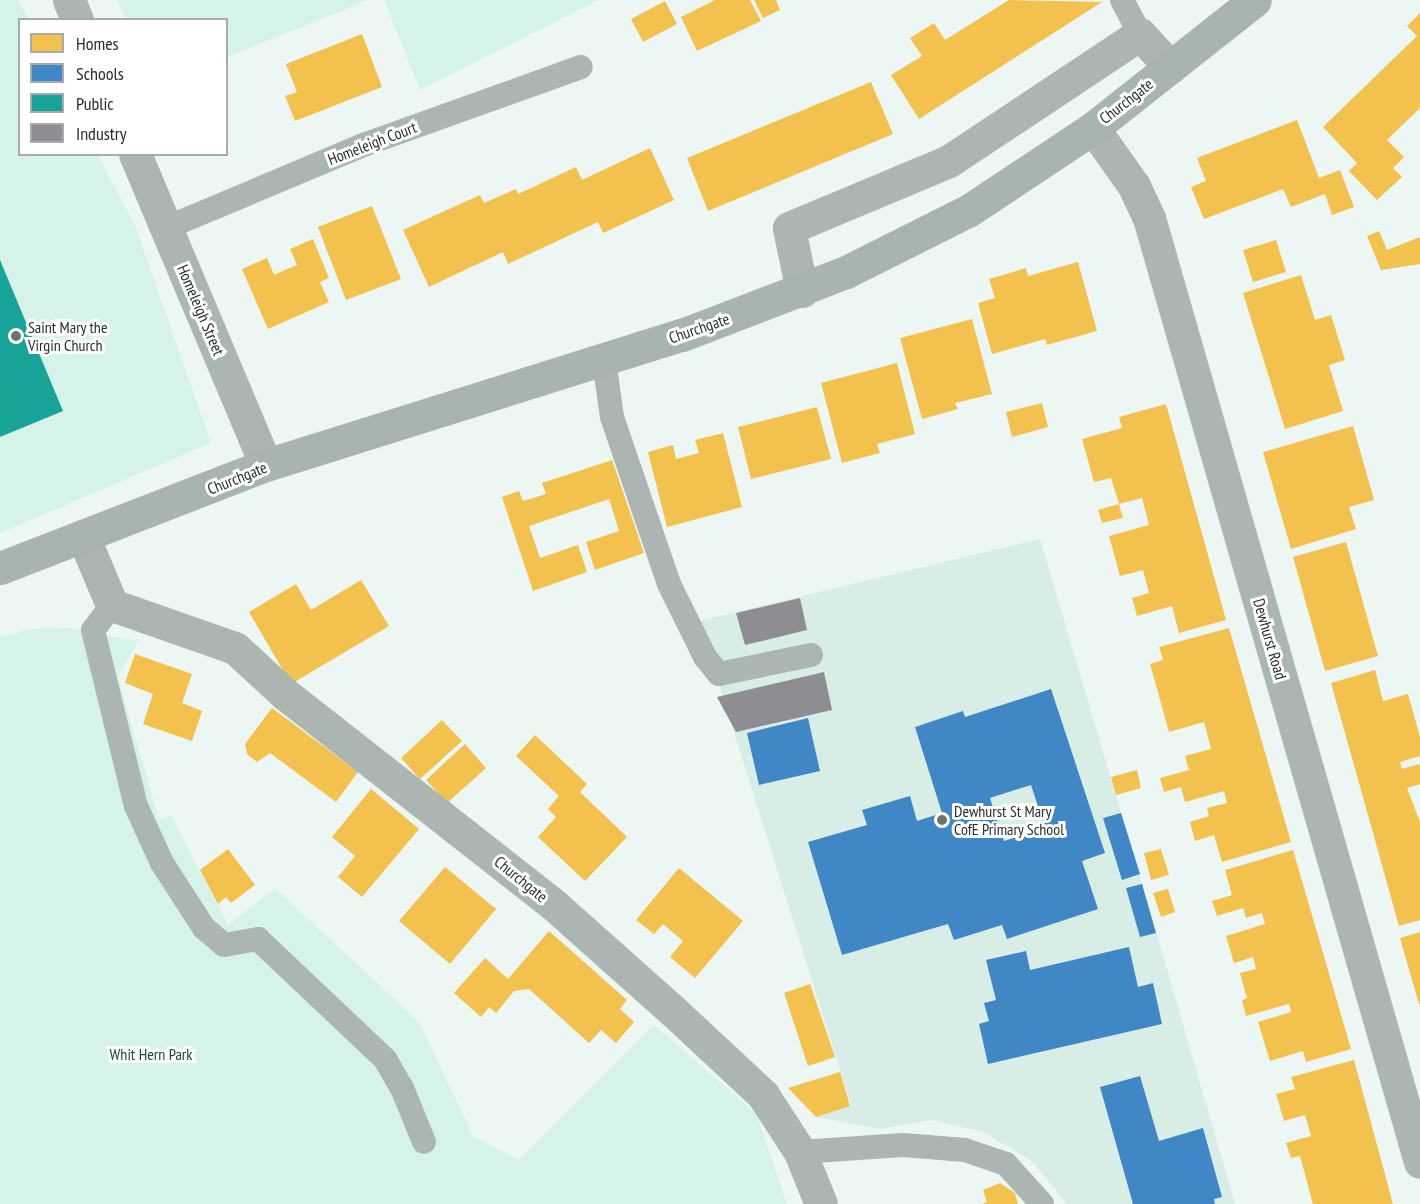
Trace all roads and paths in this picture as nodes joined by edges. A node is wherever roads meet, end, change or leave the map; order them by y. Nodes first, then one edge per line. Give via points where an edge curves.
1 (69, 0) edge
2 (1122, 0) edge
3 (1255, 0) edge
4 (76, 18) edge
5 (1140, 33) junction
6 (581, 67) dead end
7 (1170, 67) junction
8 (1093, 128) junction
9 (136, 156) edge
10 (166, 228) junction
11 (802, 291) junction
12 (603, 360) junction
13 (266, 465) junction
14 (83, 536) junction
15 (0, 567) edge
16 (112, 605) junction
17 (811, 655) dead end
18 (424, 1142) dead end
19 (800, 1152) junction
20 (1420, 1162) edge
21 (821, 1204) edge
22 (1042, 1204) edge

1 - 4 street
2 - 5 lane
3 - 7 street, Churchgate
5 - 7 street
5 - 11 street via 949,161 789,228
6 - 10 lane, Homeleigh Court via 366,144
7 - 8 street, Churchgate
8 - 11 street, Churchgate via 968,211
8 - 20 street, Dewhurst Road via 1134,186 1149,218
9 - 10 street, Homeleigh Street
10 - 13 street, Homeleigh Street
11 - 12 street, Churchgate
12 - 13 street, Churchgate
12 - 17 lane via 612,417 669,584 705,657 719,674
13 - 14 street, Churchgate
14 - 15 street, Churchgate
14 - 16 street
16 - 18 lane via 93,630 136,806 162,863 204,928 224,945 258,939 385,1059 402,1088
16 - 19 street, Churchgate via 235,648 285,694 545,898 672,1010 763,1095
19 - 21 street, Churchgate
19 - 22 lane via 903,1145 965,1150 1006,1164

